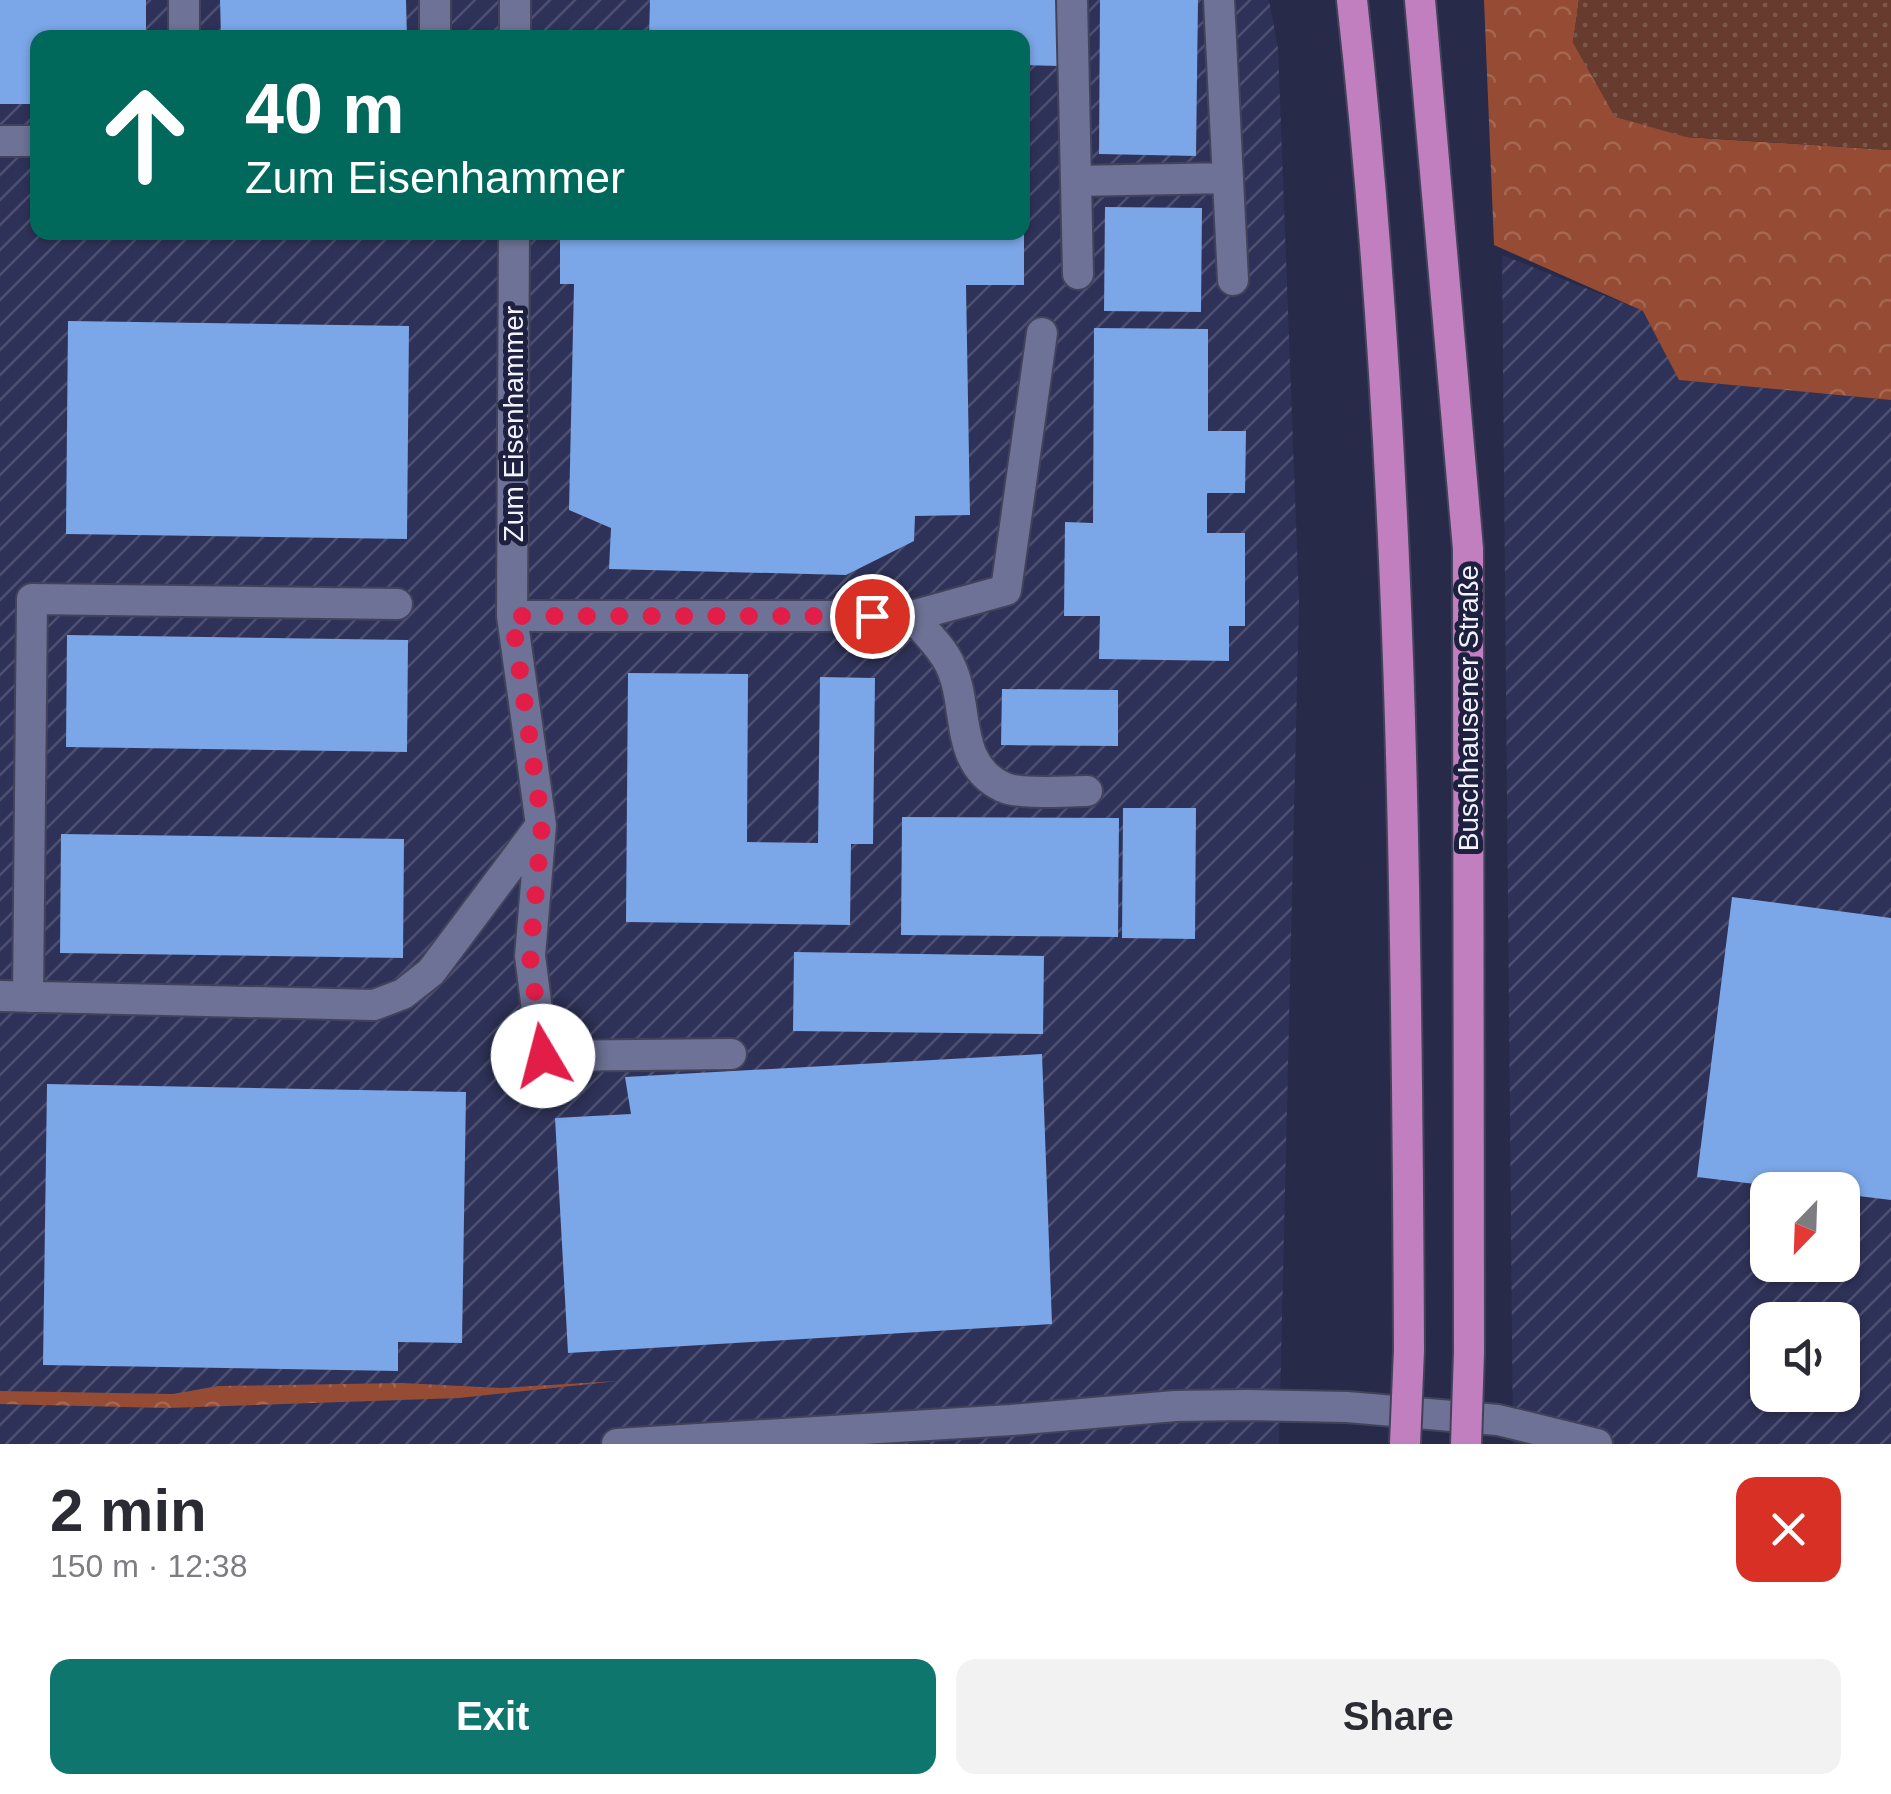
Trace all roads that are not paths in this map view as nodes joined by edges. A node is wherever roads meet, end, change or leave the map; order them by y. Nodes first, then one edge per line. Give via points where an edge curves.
1 (184, 0) edge
2 (435, 0) edge
3 (515, 0) edge
4 (1072, 0) edge
5 (1219, 0) edge
6 (1352, 0) edge
7 (1420, 0) edge
8 (184, 30) edge
9 (435, 30) edge
10 (515, 30) edge
11 (0, 141) edge
12 (30, 142) edge
13 (1228, 178) junction
14 (1076, 181) junction
15 (514, 240) edge
16 (1078, 274) dead end
17 (1233, 280) dead end
18 (1042, 333) dead end
19 (397, 604) dead end
20 (512, 616) junction
21 (912, 616) junction
22 (1088, 791) dead end
23 (542, 824) junction
24 (14, 997) edge
25 (731, 1054) dead end
26 (617, 1444) edge
27 (1405, 1444) edge
28 (1466, 1444) edge
29 (1597, 1444) edge

1 - 8 street
2 - 9 street
3 - 10 street
4 - 14 street
5 - 13 street
6 - 27 main road, bridge via 1379,272 1396,552 1408,1108
7 - 28 main road, Buschhausener Straße, bridge via 1468,550
11 - 12 street
13 - 14 street
13 - 17 street
14 - 16 street
15 - 20 street, Zum Eisenhammer
18 - 21 street via 1006,590
19 - 24 street via 32,599
20 - 21 street
20 - 23 street, Zum Eisenhammer
21 - 22 street via 949,662 969,754 980,772 1005,789
23 - 24 street via 431,972 374,1006
23 - 25 street, Zum Eisenhammer via 530,956 543,1056
26 - 29 street via 1248,1405 1498,1420

